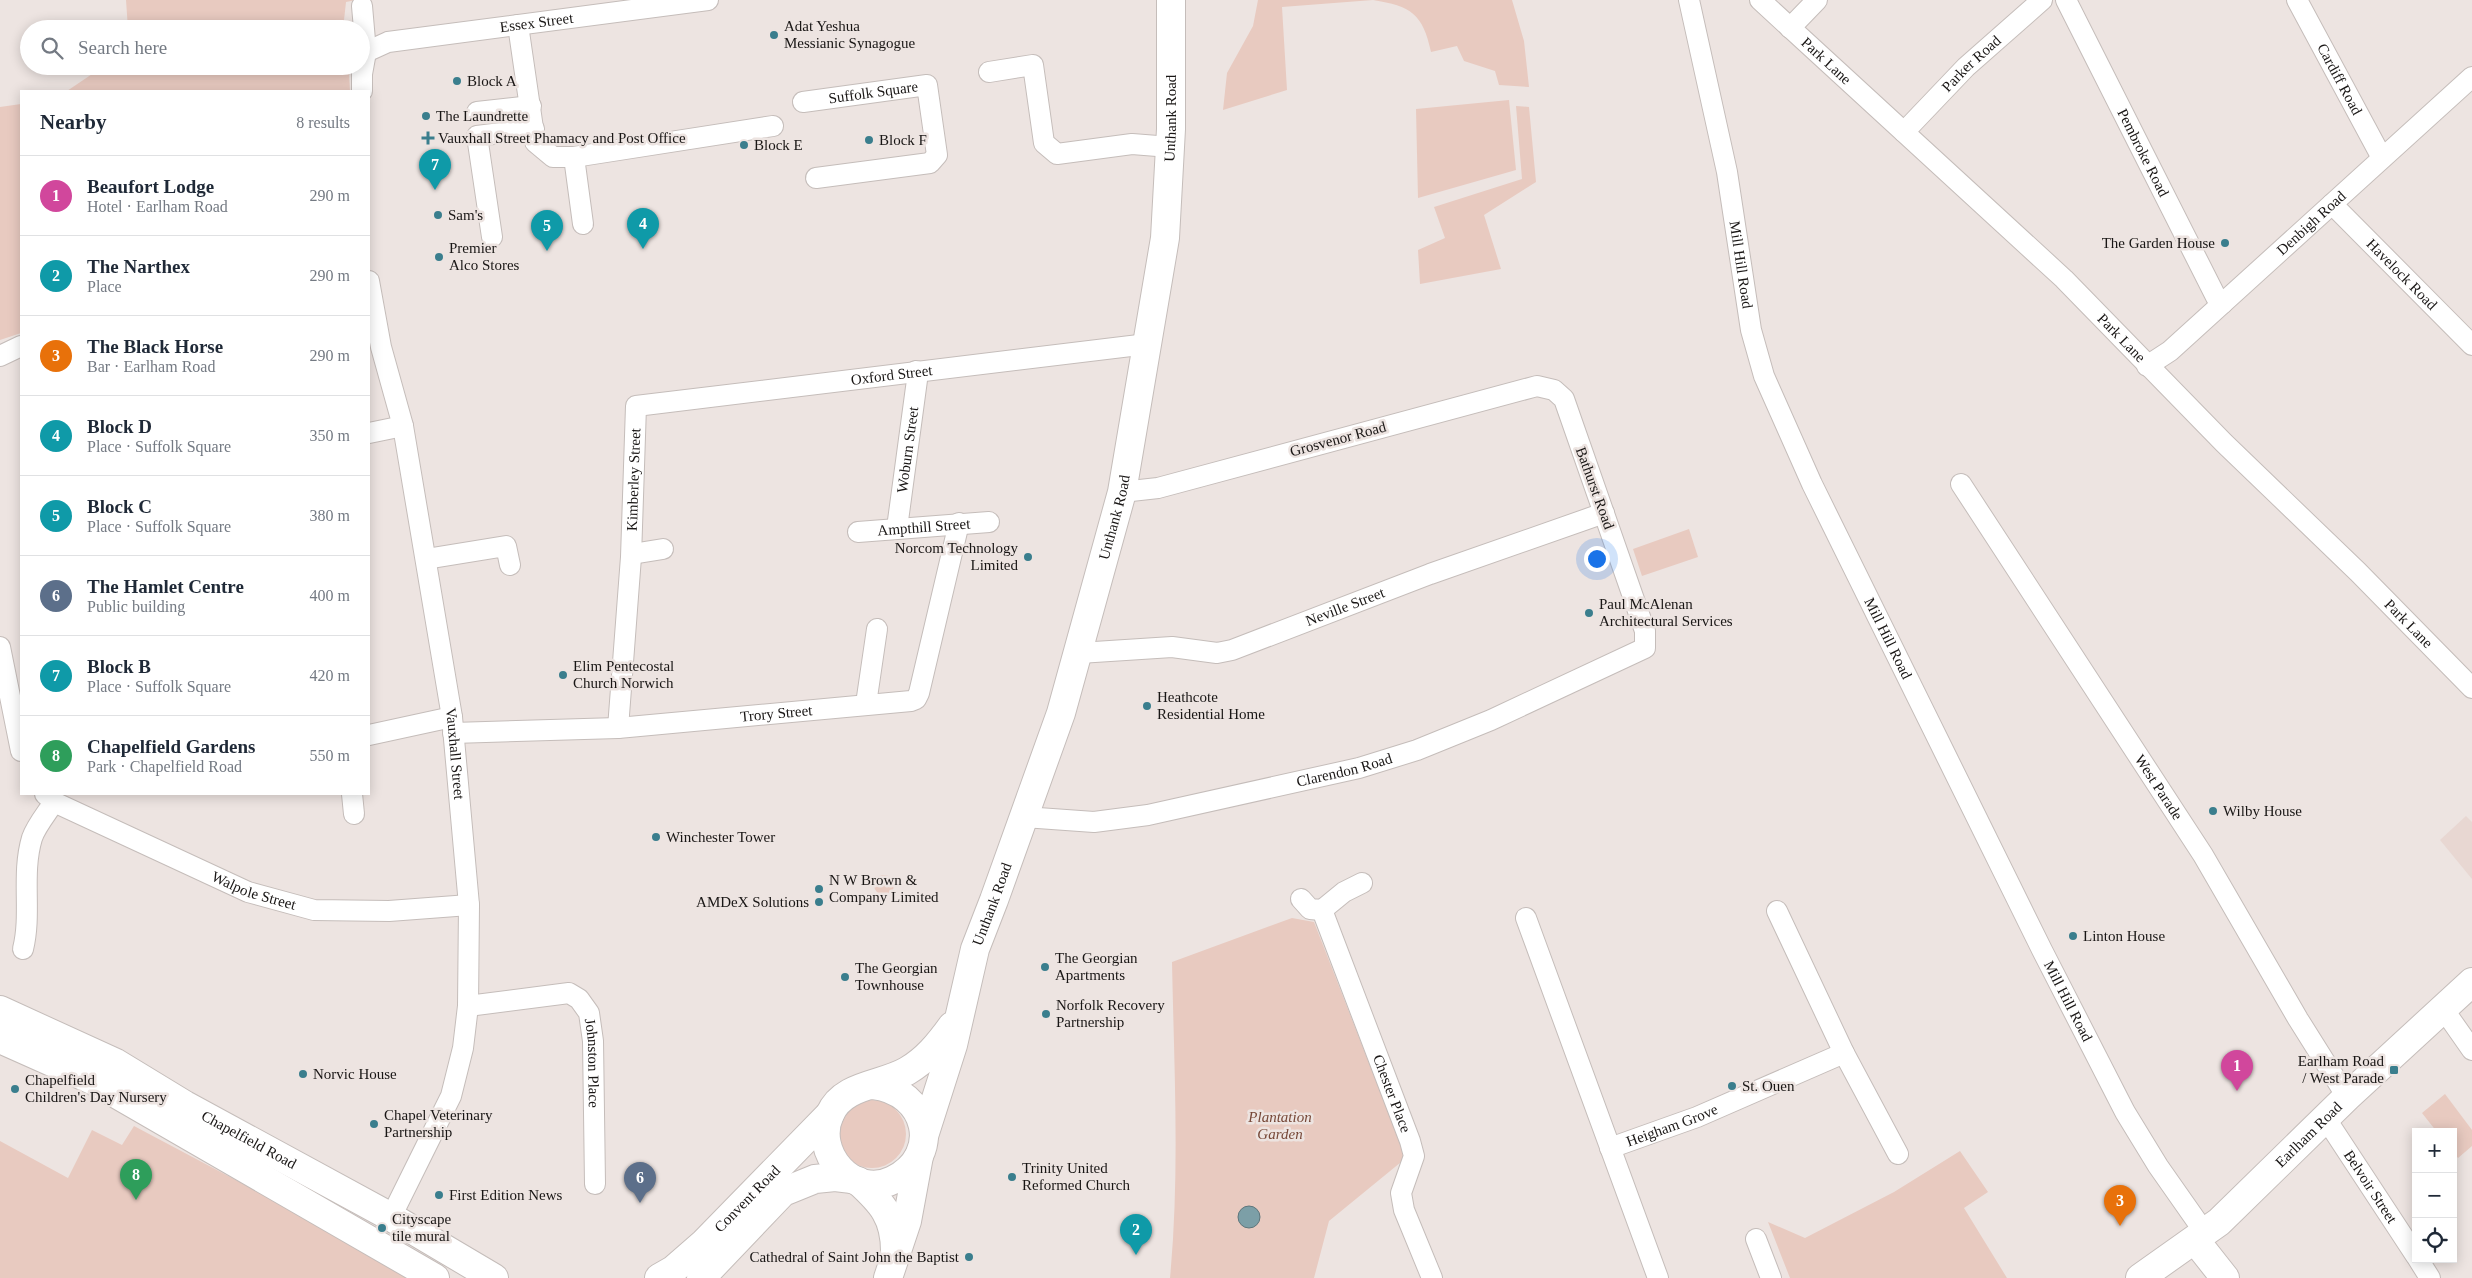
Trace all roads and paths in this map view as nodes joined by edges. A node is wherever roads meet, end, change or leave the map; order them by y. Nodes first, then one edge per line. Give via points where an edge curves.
1 (708, 0) edge
2 (1171, 0) edge
3 (1689, 0) edge
4 (1760, 0) edge
5 (1817, 0) edge
6 (2042, 0) edge
7 (2066, 0) edge
8 (2297, 0) edge
9 (362, 6) dead end
10 (363, 20) edge
11 (518, 25) junction
12 (1790, 28) junction
13 (370, 50) edge
14 (989, 72) dead end
15 (362, 75) edge
16 (2472, 77) edge
17 (362, 90) edge
18 (803, 102) dead end
19 (531, 106) junction
20 (476, 112) dead end
21 (773, 126) dead end
22 (534, 128) junction
23 (1904, 132) junction
24 (1170, 147) junction
25 (574, 157) junction
26 (2382, 158) junction
27 (816, 178) dead end
28 (2332, 204) junction
29 (584, 224) dead end
30 (492, 237) dead end
31 (370, 286) edge
32 (2222, 304) junction
33 (2472, 345) edge
34 (20, 346) edge
35 (1147, 346) junction
36 (0, 356) edge
37 (2148, 366) junction
38 (916, 371) junction
39 (1554, 390) joint
40 (636, 406) joint
41 (403, 426) junction
42 (370, 433) edge
43 (1961, 484) dead end
44 (1122, 492) junction
45 (1604, 513) junction
46 (989, 522) dead end
47 (959, 523) junction
48 (897, 528) junction
49 (858, 532) dead end
50 (663, 549) dead end
51 (632, 554) junction
52 (426, 560) junction
53 (510, 565) dead end
54 (877, 629) dead end
55 (0, 646) edge
56 (1645, 648) joint
57 (1079, 653) junction
58 (2472, 688) edge
59 (866, 704) junction
60 (453, 725) junction
61 (618, 728) junction
62 (370, 735) edge
63 (20, 746) edge
64 (352, 795) edge
65 (50, 798) edge
66 (354, 814) dead end
67 (1024, 817) junction
68 (1362, 883) dead end
69 (1301, 899) dead end
70 (469, 905) junction
71 (1322, 910) junction
72 (1777, 911) dead end
73 (1526, 918) dead end
74 (23, 949) dead end
75 (2472, 982) edge
76 (468, 1006) junction
77 (0, 1010) edge
78 (2444, 1010) junction
79 (959, 1017) junction
80 (0, 1039) edge
81 (2472, 1050) edge
82 (1844, 1053) junction
83 (873, 1085) junction
84 (2347, 1097) junction
85 (830, 1114) junction
86 (2326, 1119) junction
87 (922, 1146) junction
88 (1610, 1148) junction
89 (1898, 1154) dead end
90 (855, 1180) junction
91 (595, 1184) dead end
92 (390, 1217) junction
93 (2200, 1236) junction
94 (1756, 1239) dead end
95 (2412, 1250) edge
96 (2421, 1263) edge
97 (892, 1269) edge
98 (436, 1278) edge
99 (494, 1278) edge
100 (659, 1278) edge
101 (701, 1278) edge
102 (1432, 1278) edge
103 (1658, 1278) edge
104 (1772, 1278) edge
105 (2140, 1278) edge
106 (2225, 1278) edge
107 (2430, 1278) edge

1 - 11 street, Essex Street
2 - 24 main road, Unthank Road
3 - 93 street, Mill Hill Road via 1728,172 1751,330 1764,376 1812,484 2042,950 2125,1112
4 - 12 street, Park Lane
5 - 12 street
6 - 23 street, Parker Road via 1966,67
7 - 32 street, Pembroke Road
8 - 26 street, Cardiff Road
9 - 10 street
11 - 13 street, Essex Street via 388,42
11 - 19 street
12 - 23 street, Park Lane
14 - 24 street via 1033,65 1044,143 1057,154 1132,144
15 - 17 street
16 - 26 street, Denbigh Road
18 - 27 street, Suffolk Square via 927,85 938,155 934,161
19 - 20 street
19 - 22 street
21 - 25 street
22 - 25 street via 535,142 553,158
22 - 30 street via 477,136
23 - 37 street, Park Lane via 2064,279
24 - 35 main road, Unthank Road via 1164,238
25 - 29 street
26 - 28 street, Denbigh Road
28 - 32 street, Denbigh Road
28 - 33 street, Havelock Road
31 - 41 street, Vauxhall Street via 381,347
32 - 37 street, Denbigh Road via 2170,351
34 - 36 street
35 - 38 street, Oxford Street
35 - 44 main road, Unthank Road
37 - 58 street, Park Lane
38 - 40 street, Oxford Street
38 - 48 street, Woburn Street
39 - 44 street, Grosvenor Road via 1537,386 1158,488
39 - 45 street, Bathurst Road via 1564,399
40 - 51 street, Kimberley Street
41 - 42 street
41 - 52 street, Vauxhall Street
43 - 84 street, West Parade via 2202,855
44 - 57 main road, Unthank Road
45 - 56 street, Bathurst Road via 1645,631
45 - 57 street, Neville Street via 1430,574 1232,650 1217,653 1172,648
46 - 47 street, Ampthill Street
47 - 48 street, Ampthill Street
47 - 59 street, Trory Street via 916,699
48 - 49 street, Ampthill Street
50 - 51 street, Kimberley Street
51 - 61 street, Kimberley Street
52 - 53 street via 506,546
52 - 60 street, Vauxhall Street
54 - 59 street
55 - 63 street
56 - 67 street, Clarendon Road via 1482,723 1417,750 1359,768 1148,815 1094,822
57 - 67 main road, Unthank Road
59 - 61 street, Trory Street
60 - 61 street, Trory Street
60 - 62 street, Trory Street
60 - 70 street, Vauxhall Street
64 - 66 street
65 - 70 street, Walpole Street via 248,892 307,908 354,912
65 - 74 street via 33,836 26,864 28,932
67 - 79 main road, Unthank Road via 975,948
68 - 71 street via 1344,892
69 - 71 street via 1310,909
70 - 76 street, Vauxhall Street
71 - 102 street, Chester Place via 1410,1140 1414,1156 1401,1193 1404,1210
72 - 82 street
73 - 88 street, Heigham Grove
75 - 78 main road, Earlham Road
76 - 91 street, Johnston Place via 569,993 585,1005 593,1041
76 - 92 street, Vauxhall Street via 463,1048 451,1096
77 - 92 main road, Chapelfield Road via 116,1063 185,1105
78 - 81 street
78 - 84 main road, Earlham Road
79 - 83 main road, Unthank Road via 931,1053 908,1070
79 - 87 main road, Unthank Road
80 - 98 main road, Chapelfield Road via 92,1080
82 - 88 street, Heigham Grove via 1697,1117
82 - 89 street
83 - 85 main road via 842,1098
83 - 87 main road via 896,1090 917,1110 923,1122
84 - 86 main road, Earlham Road
85 - 90 main road via 825,1136 829,1154 841,1172
85 - 100 main road, Convent Road via 704,1243
86 - 93 main road, Earlham Road
86 - 95 street, Belvoir Street
87 - 90 main road via 903,1175 876,1184
87 - 97 main road, Unthank Road via 907,1221
88 - 103 street, Heigham Grove
90 - 97 main road, Unthank Road via 889,1215 895,1235
90 - 101 main road, Convent Road via 835,1177 815,1180 783,1192
92 - 99 main road, Chapelfield Road
93 - 105 main road, Earlham Road
93 - 106 main road
94 - 104 street
96 - 107 street

